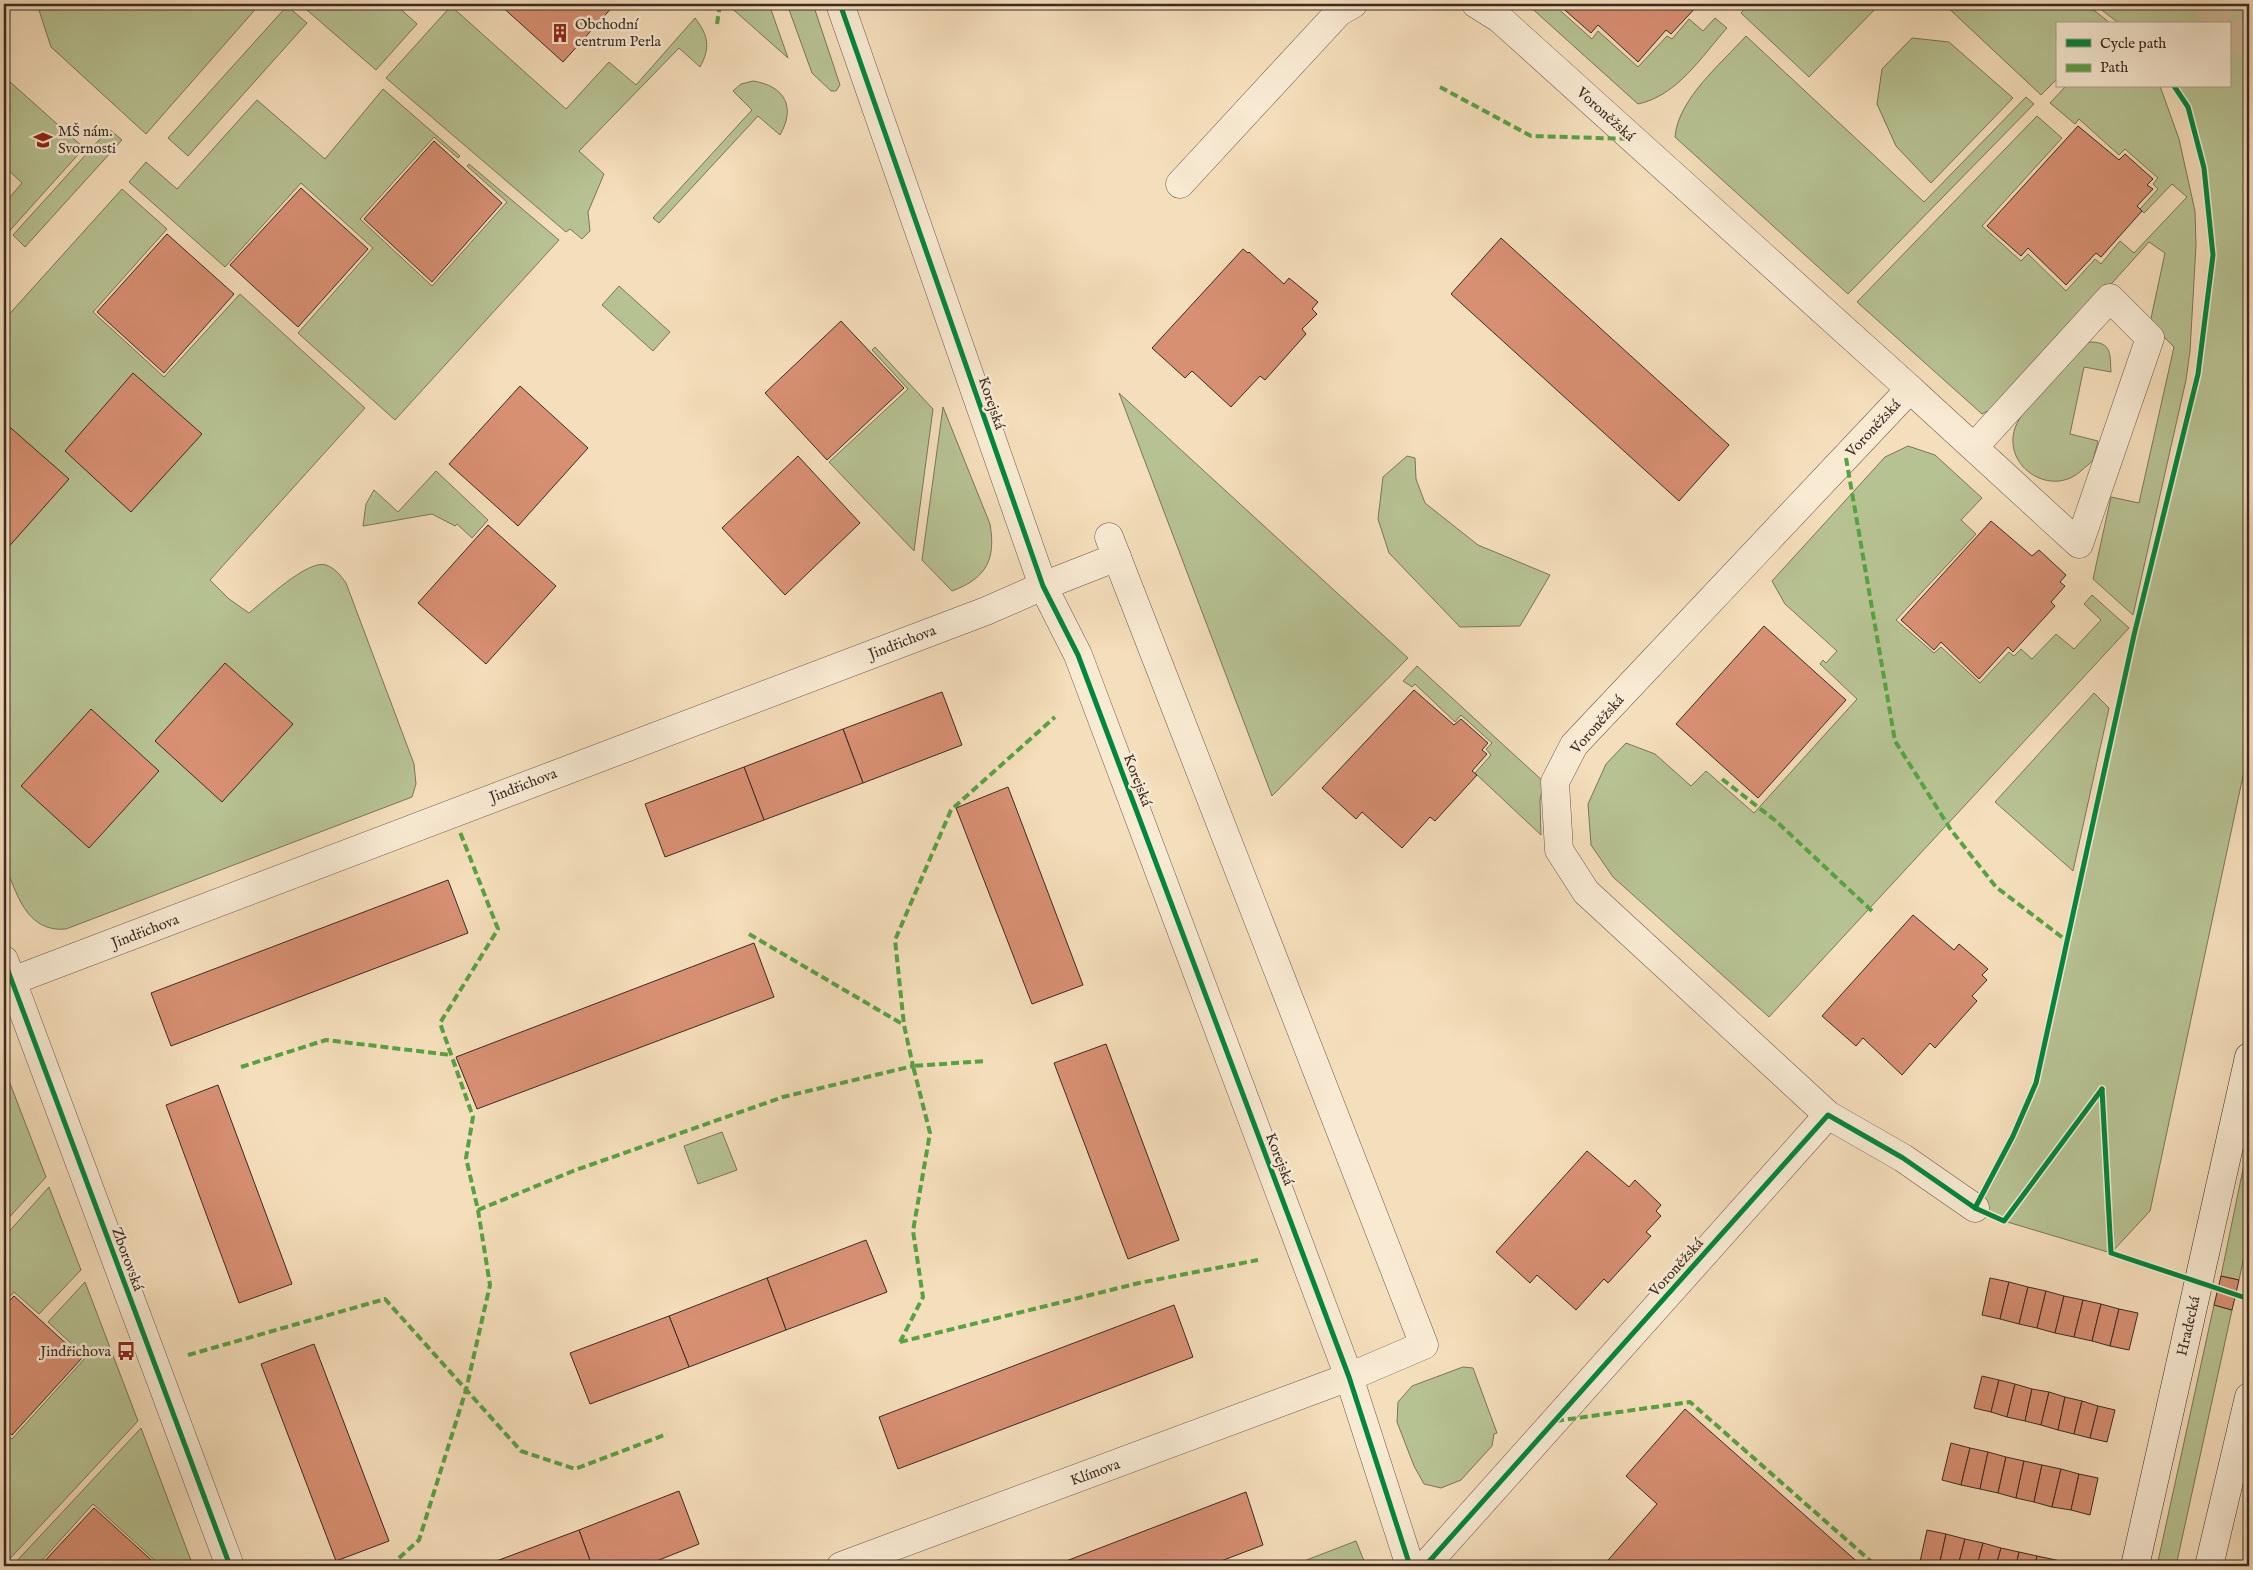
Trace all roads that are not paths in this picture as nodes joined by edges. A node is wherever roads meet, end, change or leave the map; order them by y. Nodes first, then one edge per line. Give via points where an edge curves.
1 (840, 4) edge
2 (1354, 4) edge
3 (1476, 4) edge
4 (1180, 184) dead end
5 (1910, 389) junction
6 (1974, 447) junction
7 (1043, 586) junction
8 (7, 975) edge
9 (2249, 1057) edge
10 (1828, 1115) junction
11 (1975, 1208) dead end
12 (1349, 1377) junction
13 (2249, 1397) edge
14 (230, 1566) edge
15 (841, 1566) edge
16 (1410, 1566) edge
17 (1426, 1566) edge
18 (2135, 1566) edge
19 (2209, 1566) edge

1 - 7 street, Korejská
2 - 4 street via 1339,12
3 - 5 street, Voroněžská via 1500,20
5 - 6 street, Voroněžská
5 - 10 street, Voroněžská via 1574,745 1555,782 1559,850 1586,892
6 - 6 street, Voroněžská via 2079,544 2150,338 2110,298
7 - 8 street, Jindřichova via 986,611
7 - 12 street, Korejská via 1078,655
7 - 12 street, Jindřichova via 1113,547 1424,1345
8 - 14 street, Zborovská
9 - 18 street, Hradecká
10 - 11 street, Voroněžská via 1903,1158
10 - 17 street, Voroněžská
12 - 15 street, Klímova
12 - 16 street, Korejská
13 - 19 street

